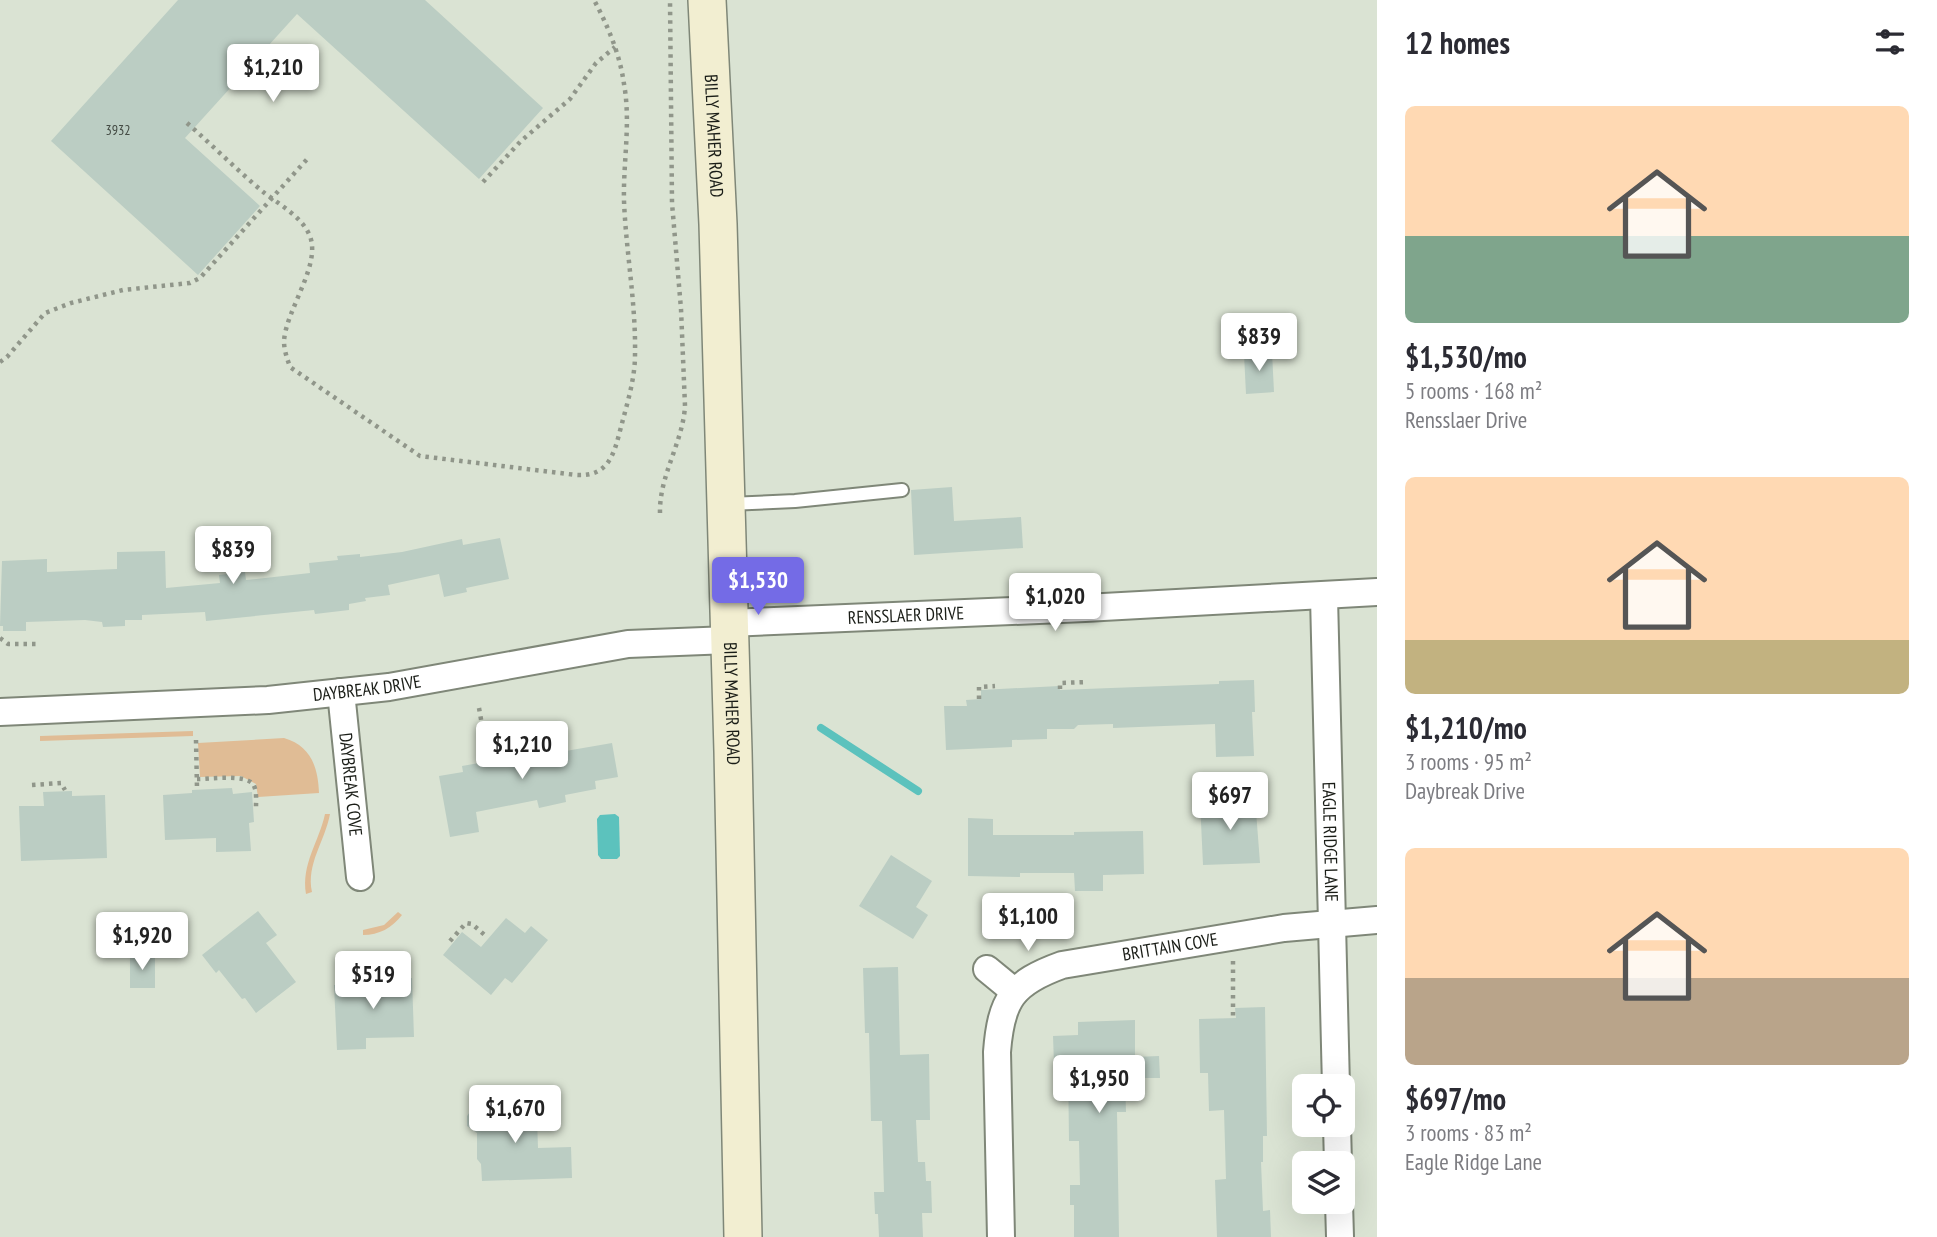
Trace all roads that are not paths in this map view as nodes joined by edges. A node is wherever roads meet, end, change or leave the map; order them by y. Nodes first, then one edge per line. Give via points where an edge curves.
1 (707, 0) edge
2 (902, 490) dead end
3 (726, 504) junction
4 (1377, 592) edge
5 (1324, 597) junction
6 (729, 632) junction
7 (341, 692) junction
8 (0, 712) edge
9 (360, 877) dead end
10 (1377, 920) edge
11 (1332, 923) junction
12 (987, 969) dead end
13 (1015, 992) junction
14 (1336, 1074) edge
15 (1339, 1214) edge
16 (743, 1237) edge
17 (1002, 1237) edge
18 (1340, 1237) edge

1 - 3 main road, BILLY MAHER ROAD
2 - 3 lane
3 - 6 main road, BILLY MAHER ROAD
4 - 5 street, RENSSLAER DRIVE
5 - 6 street, RENSSLAER DRIVE
5 - 11 street, EAGLE RIDGE LANE
6 - 7 street, DAYBREAK DRIVE via 628,644
6 - 16 main road, BILLY MAHER ROAD
7 - 8 street, DAYBREAK DRIVE via 268,701
7 - 9 street, DAYBREAK COVE
10 - 11 street, BRITTAIN COVE
11 - 13 street, BRITTAIN COVE via 1062,965 1034,977
11 - 14 street, EAGLE RIDGE LANE
12 - 13 street
13 - 17 street, BRITTAIN COVE via 1004,1008 997,1052
15 - 18 street

